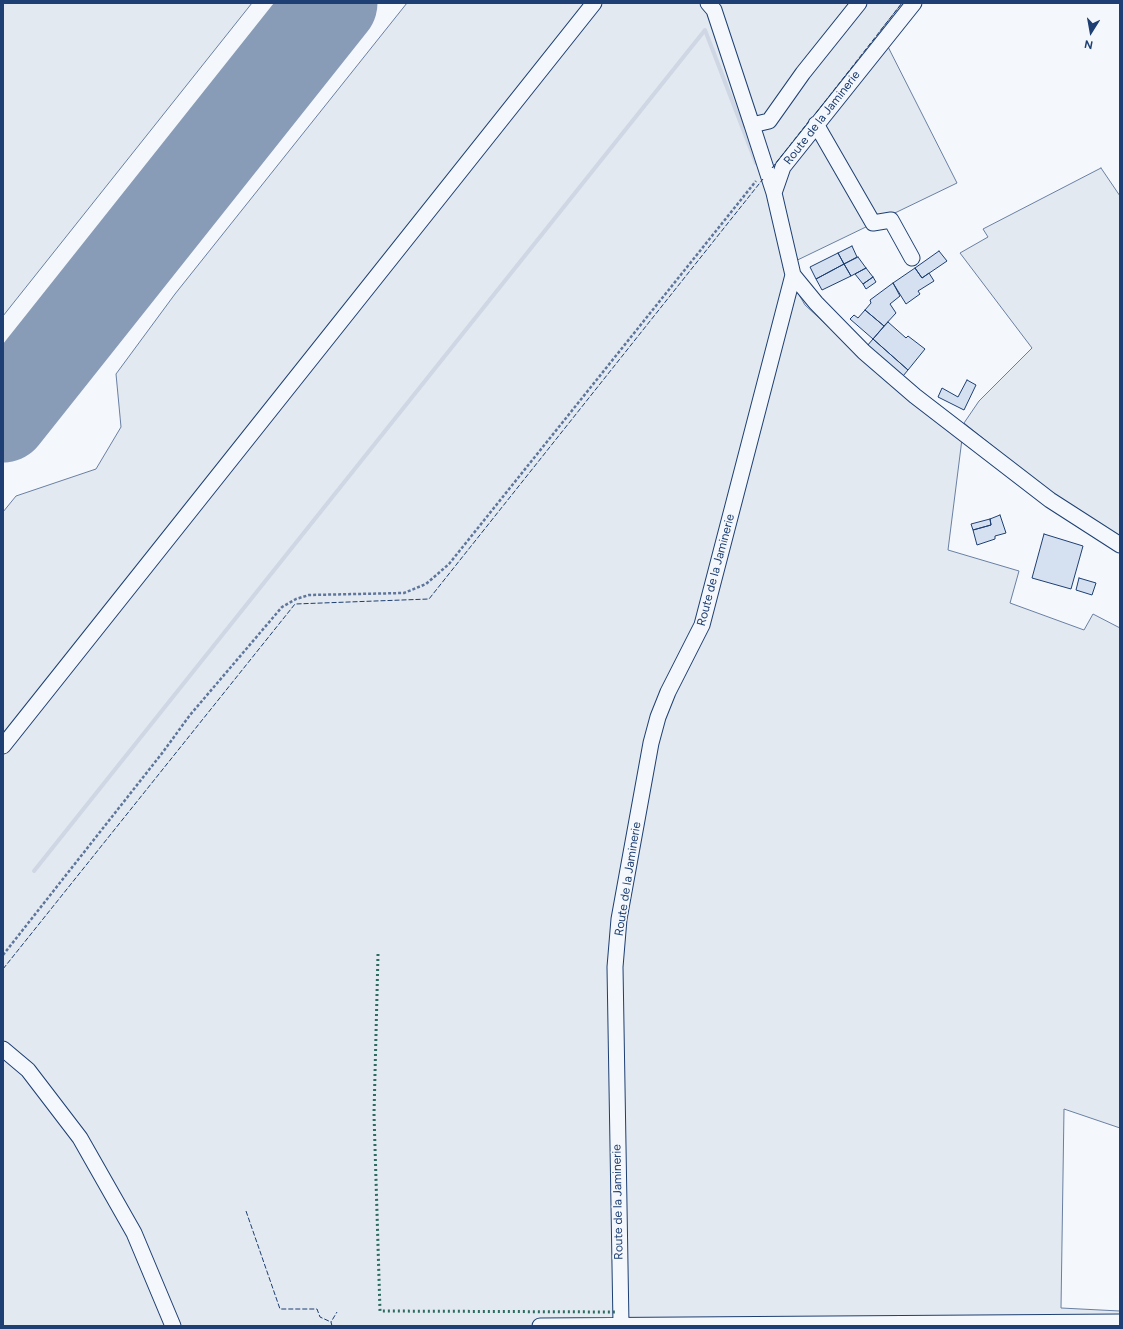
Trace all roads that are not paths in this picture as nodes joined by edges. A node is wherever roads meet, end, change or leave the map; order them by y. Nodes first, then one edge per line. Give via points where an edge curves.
1 (594, 3) edge
2 (708, 3) edge
3 (859, 3) edge
4 (914, 3) edge
5 (816, 124) junction
6 (752, 125) junction
7 (774, 193) junction
8 (912, 258) dead end
9 (794, 275) junction
10 (1120, 545) edge
11 (3, 746) edge
12 (3, 1049) edge
13 (1120, 1322) edge
14 (621, 1325) edge
15 (173, 1326) edge
16 (540, 1326) edge

1 - 11 street
2 - 6 street via 714,10
3 - 6 street via 769,121
4 - 5 street, Route de la Jaminerie
5 - 7 street, Route de la Jaminerie via 784,167
5 - 8 street via 873,224 891,220
6 - 7 street
7 - 9 street, Route de la Jaminerie
9 - 10 street via 816,303 864,352 915,396 1050,500
9 - 14 street, Route de la Jaminerie via 702,625 658,717 619,919 614,989
12 - 15 street via 28,1070 80,1138 134,1233
13 - 14 street
14 - 16 street

